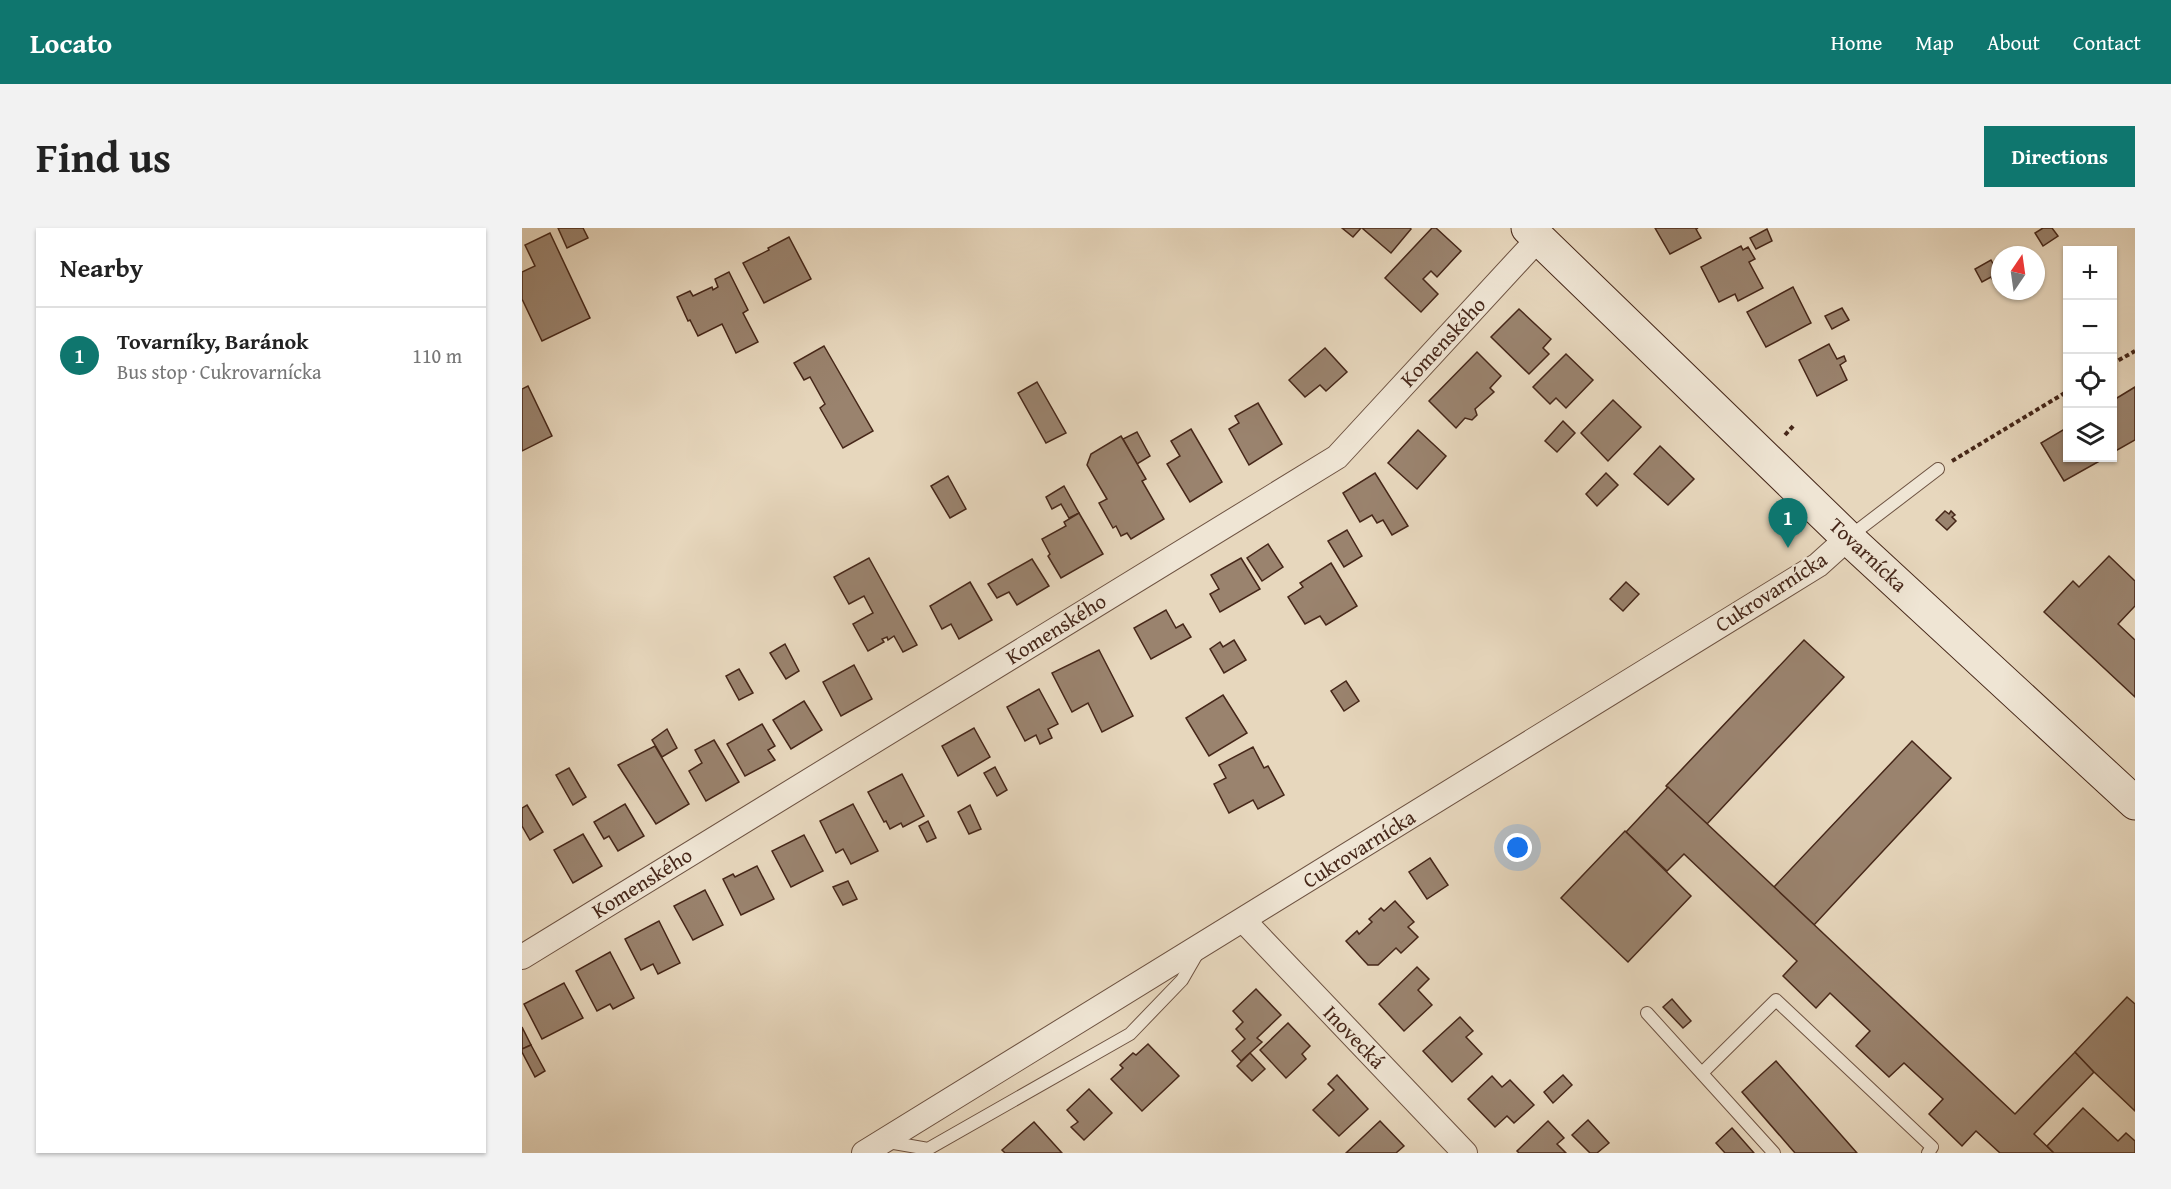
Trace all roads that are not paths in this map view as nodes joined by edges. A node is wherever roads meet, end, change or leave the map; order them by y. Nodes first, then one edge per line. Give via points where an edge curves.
1 (1533, 233) edge
2 (1938, 469) road end
3 (1848, 538) junction
4 (2135, 803) edge
5 (1244, 921) junction
6 (1202, 946) junction
7 (522, 957) edge
8 (1647, 1014) dead end
9 (1702, 1072) junction
10 (874, 1147) edge
11 (1465, 1153) edge
12 (1774, 1153) edge
13 (1928, 1153) edge

1 - 3 main road, Tovarnícka
1 - 7 street, Komenského via 1337,457
2 - 3 lane
3 - 4 main road, Tovarnícka
3 - 5 street, Cukrovarnícka via 1818,565
5 - 6 street, Cukrovarnícka
5 - 11 street, Inovecká
6 - 10 street, Cukrovarnícka
6 - 10 lane via 1182,980 1130,1034 928,1149
8 - 9 lane
9 - 12 lane
9 - 13 lane via 1776,1000 1932,1147

